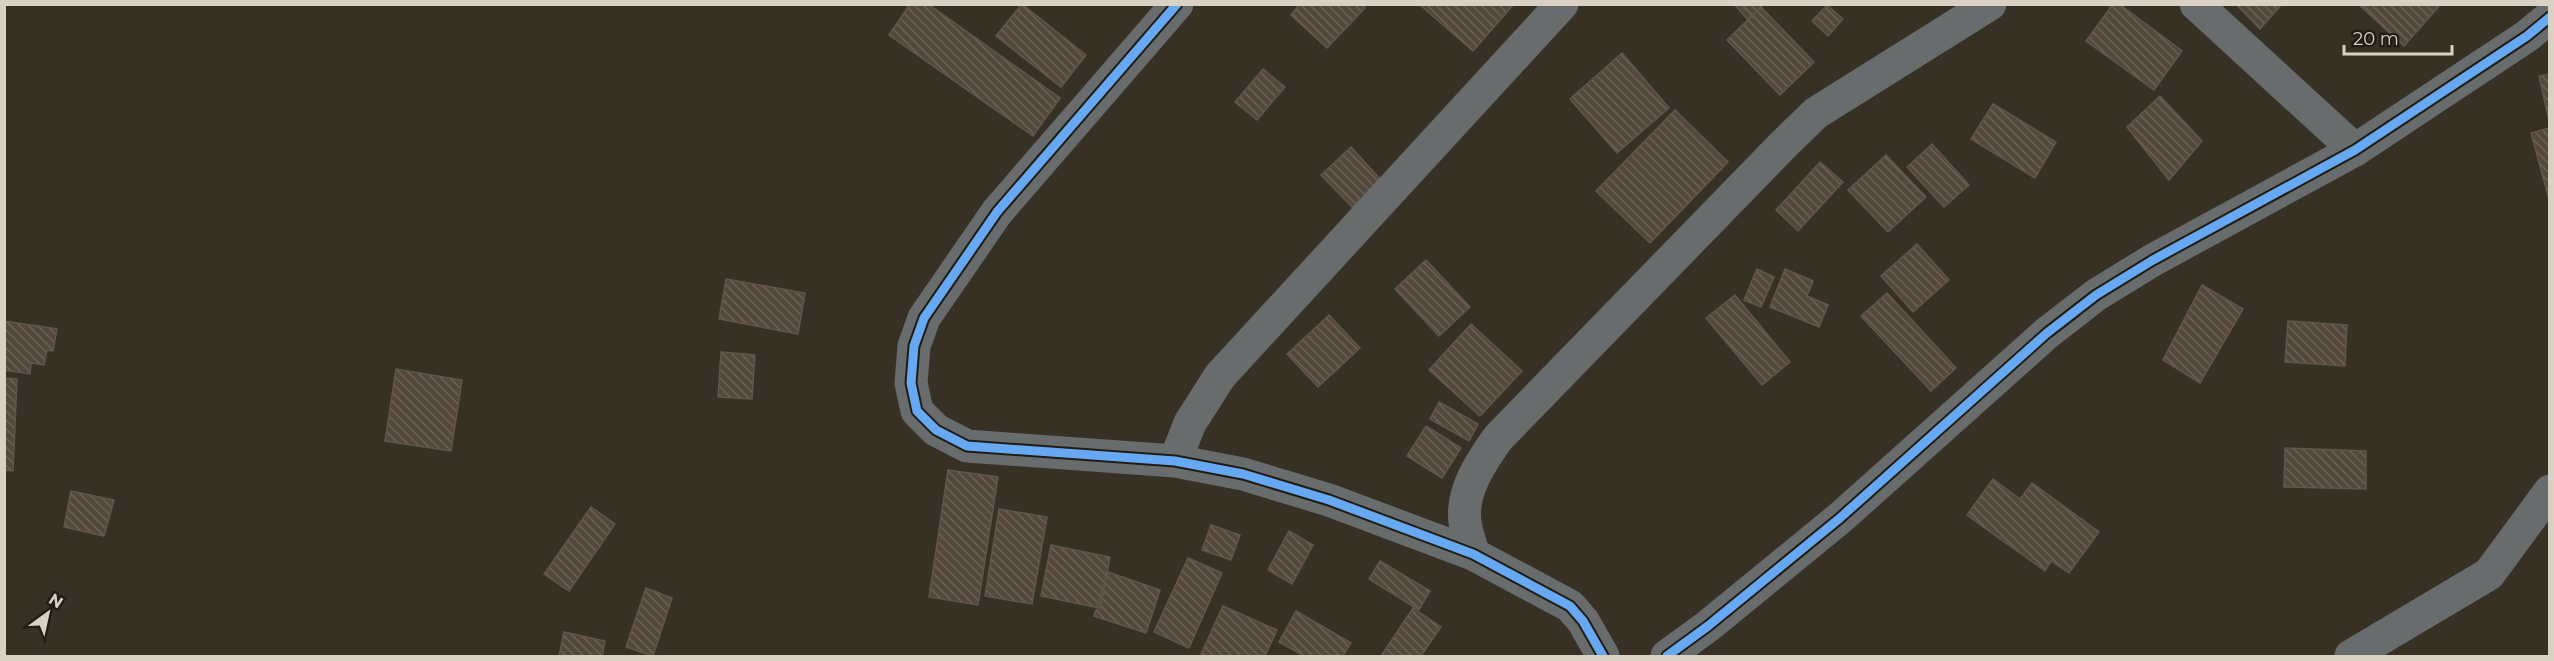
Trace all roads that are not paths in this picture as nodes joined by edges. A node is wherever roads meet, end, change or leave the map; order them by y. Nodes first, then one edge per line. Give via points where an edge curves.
1 (1177, 4) edge
2 (1562, 4) edge
3 (1990, 4) edge
4 (2196, 4) edge
5 (2550, 17) edge
6 (2355, 150) junction
7 (1174, 461) junction
8 (2550, 490) edge
9 (1473, 554) junction
10 (1603, 657) edge
11 (1667, 657) edge
12 (2351, 657) edge

1 - 7 street via 997,212 924,318 914,346 911,383 917,411 936,430 967,446
2 - 7 street via 1220,376 1190,423
3 - 9 street via 1816,113 1498,438 1483,458 1466,496 1464,521
4 - 6 street
5 - 6 street
6 - 11 street via 2153,260 2096,296 2047,333 1840,518
7 - 9 street via 1243,474 1329,500
8 - 12 street via 2489,574
9 - 10 street via 1570,606

